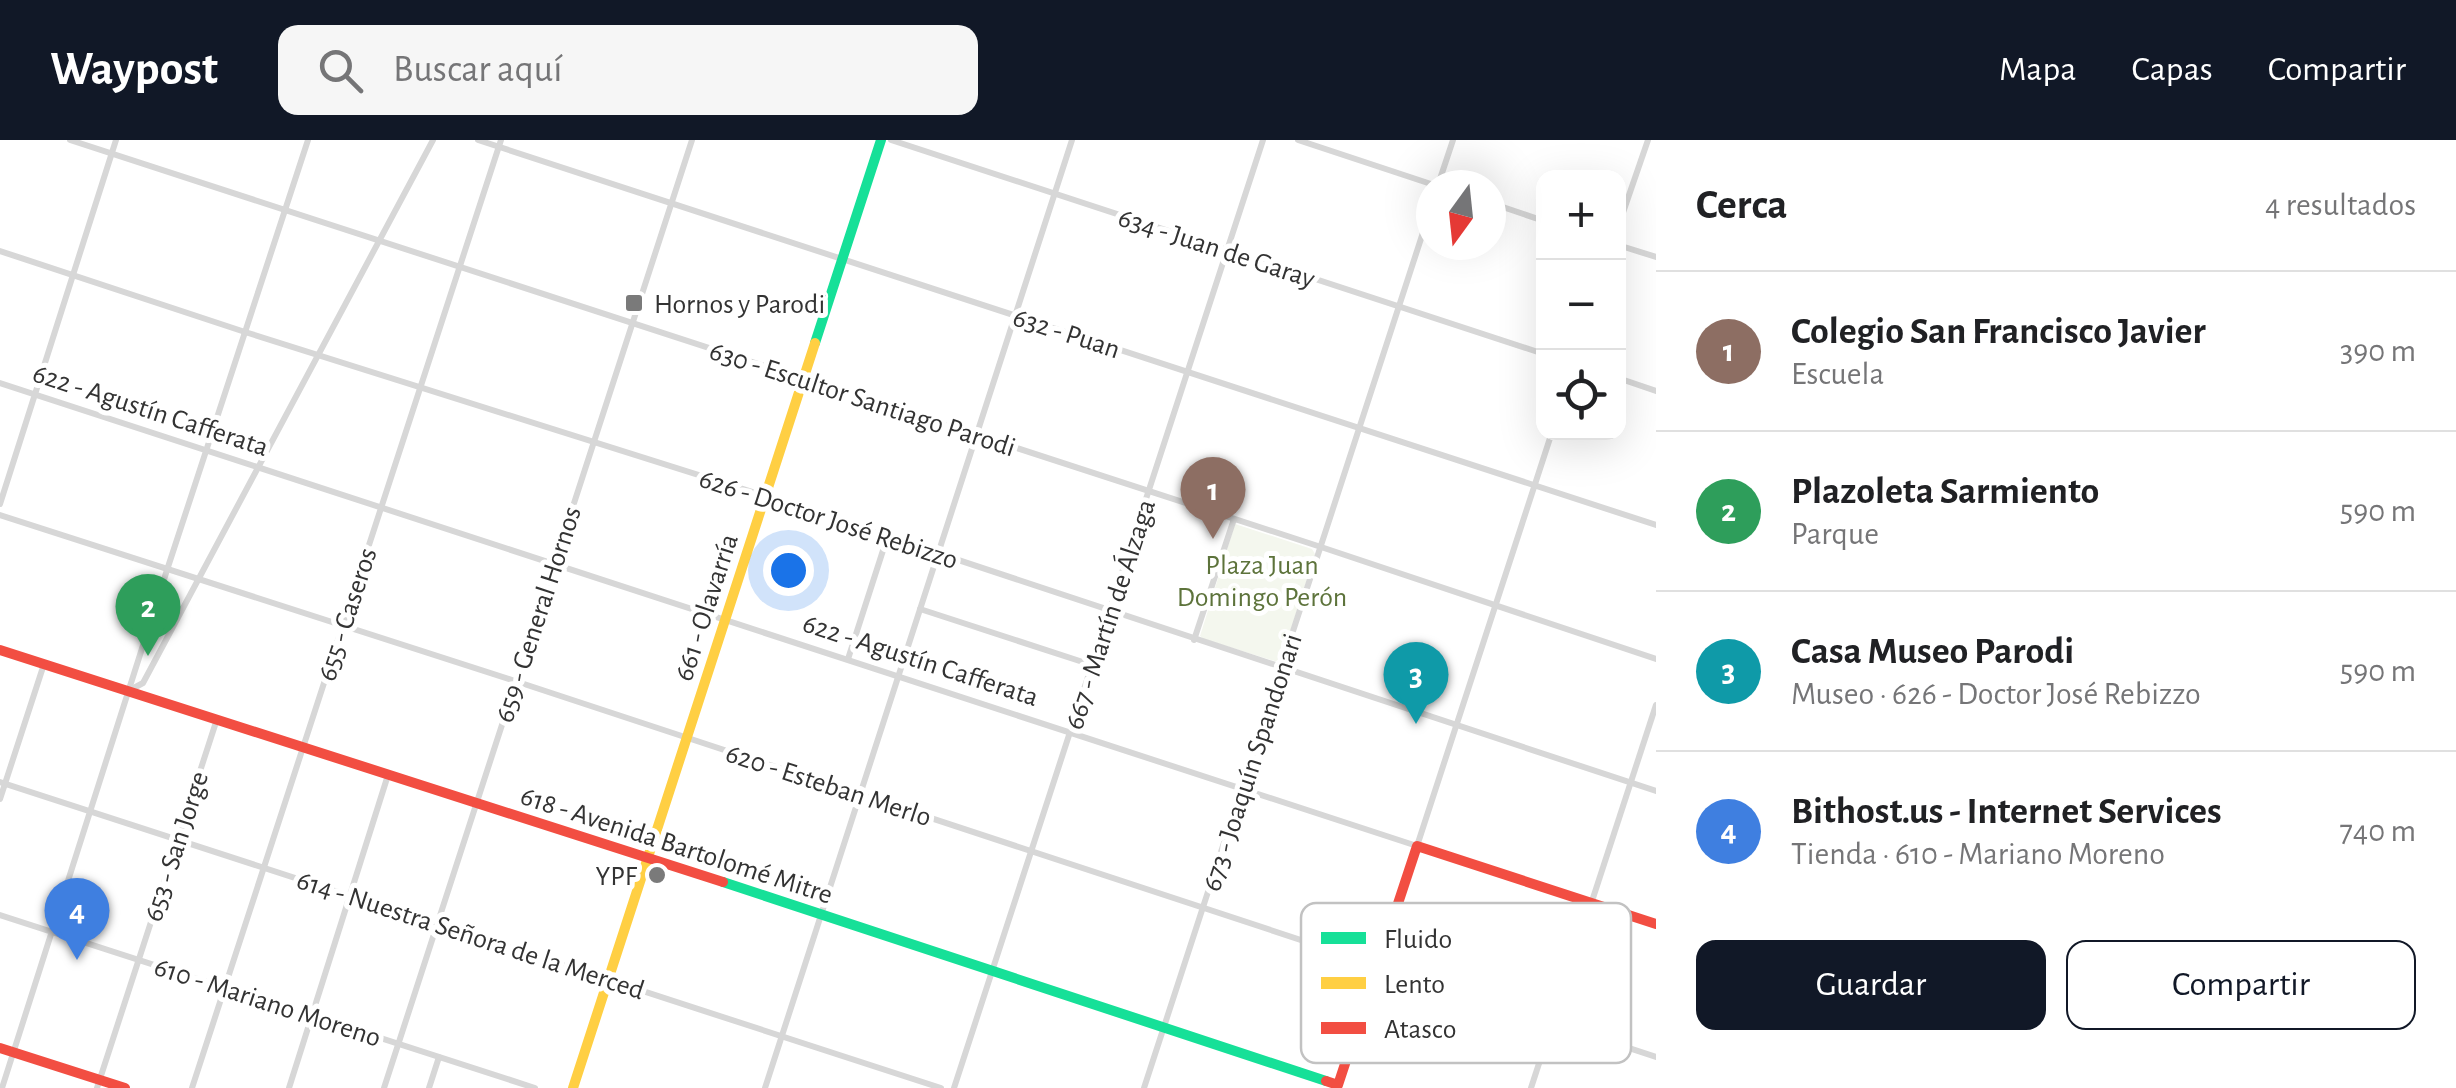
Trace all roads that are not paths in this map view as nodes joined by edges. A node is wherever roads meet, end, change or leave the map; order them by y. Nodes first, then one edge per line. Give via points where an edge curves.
1 (70, 140) edge
2 (116, 140) edge
3 (308, 140) edge
4 (433, 140) edge
5 (478, 140) edge
6 (692, 140) edge
7 (881, 140) edge
8 (891, 140) edge
9 (1072, 140) edge
10 (1263, 140) edge
11 (1298, 140) edge
12 (1453, 140) edge
13 (1648, 140) edge
14 (500, 143) edge
15 (112, 154) junction
16 (1442, 170) edge
17 (1416, 178) edge
18 (1055, 194) junction
19 (672, 202) junction
20 (1626, 204) edge
21 (1506, 209) edge
22 (284, 211) junction
23 (1536, 218) edge
24 (380, 242) junction
25 (1626, 248) edge
26 (0, 251) edge
27 (1227, 251) junction
28 (1416, 254) edge
29 (842, 258) junction
30 (1656, 258) edge
31 (459, 268) junction
32 (72, 274) junction
33 (1399, 307) junction
34 (1015, 314) junction
35 (632, 322) junction
36 (245, 332) junction
37 (1536, 351) edge
38 (318, 354) junction
39 (1188, 371) junction
40 (804, 378) junction
41 (1626, 381) edge
42 (0, 383) edge
43 (420, 386) junction
44 (1656, 390) edge
45 (35, 394) junction
46 (1360, 428) junction
47 (976, 434) junction
48 (593, 440) junction
49 (1549, 440) edge
50 (206, 450) junction
51 (257, 468) junction
52 (1535, 485) junction
53 (1148, 491) junction
54 (765, 496) junction
55 (0, 504) edge
56 (382, 506) junction
57 (0, 515) edge
58 (1234, 519) junction
59 (1656, 525) edge
60 (887, 538) junction
61 (1321, 547) junction
62 (936, 554) junction
63 (554, 562) junction
64 (167, 570) junction
65 (198, 580) junction
66 (1496, 605) junction
67 (920, 609) junction
68 (1109, 611) junction
69 (725, 618) junction
70 (343, 626) junction
71 (1194, 640) junction
72 (0, 650) edge
73 (1656, 658) edge
74 (848, 659) junction
75 (44, 664) junction
76 (1092, 665) junction
77 (1282, 668) junction
78 (898, 676) junction
79 (515, 681) junction
80 (129, 690) junction
81 (1656, 705) edge
82 (217, 719) junction
83 (1457, 725) junction
84 (1070, 732) junction
85 (686, 737) junction
86 (303, 747) junction
87 (388, 775) junction
88 (2, 783) edge
89 (1631, 783) junction
90 (1243, 788) junction
91 (1656, 791) edge
92 (860, 794) junction
93 (0, 798) edge
94 (476, 802) junction
95 (91, 812) junction
96 (177, 840) junction
97 (1417, 846) junction
98 (1032, 850) junction
99 (648, 858) junction
100 (263, 867) junction
101 (350, 895) junction
102 (1398, 903) edge
103 (1592, 903) joint
104 (1204, 908) junction
105 (820, 914) junction
106 (0, 915) edge
107 (1631, 916) edge
108 (438, 923) junction
109 (1656, 924) edge
110 (53, 932) junction
111 (1301, 940) edge
112 (138, 960) junction
113 (993, 970) junction
114 (608, 978) junction
115 (225, 987) junction
116 (312, 1016) junction
117 (1164, 1028) junction
118 (782, 1036) junction
119 (398, 1043) junction
120 (0, 1048) edge
121 (1631, 1049) edge
122 (14, 1052) junction
123 (439, 1057) junction
124 (1656, 1057) edge
125 (1348, 1063) edge
126 (1539, 1063) edge
127 (98, 1084) edge
128 (1341, 1087) edge
129 (2, 1088) edge
130 (125, 1088) edge
131 (192, 1088) edge
132 (289, 1088) edge
133 (384, 1088) edge
134 (429, 1088) edge
135 (535, 1088) edge
136 (574, 1088) edge
137 (764, 1088) edge
138 (942, 1088) edge
139 (954, 1088) edge
140 (1144, 1088) edge
141 (1531, 1088) edge

1 - 15 street, 630 - Escultor Santiago Parodi
2 - 15 street
3 - 22 street
4 - 24 street
5 - 14 street, 632 - Puan
6 - 19 street, 659 - General Hornos
7 - 29 main road, 661 - Olavarría
8 - 18 street, 634 - Juan de Garay
9 - 18 street
10 - 27 street, 667 - Martín de Álzaga
11 - 17 street
12 - 16 street
13 - 20 street
14 - 19 street, 632 - Puan
14 - 31 street, 655 - Caseros
15 - 22 street, 630 - Escultor Santiago Parodi
15 - 32 street
18 - 27 street, 634 - Juan de Garay
18 - 34 street
19 - 29 street, 632 - Puan
19 - 35 street, 659 - General Hornos
21 - 23 street
22 - 24 street, 630 - Escultor Santiago Parodi
22 - 36 street
24 - 31 street, 630 - Escultor Santiago Parodi
24 - 38 street
25 - 30 street
26 - 32 street, 626 - Doctor José Rebizzo
27 - 33 street, 634 - Juan de Garay
27 - 39 street, 667 - Martín de Álzaga
28 - 33 street, 673 - Joaquín Spandonari
29 - 34 street, 632 - Puan
29 - 40 main road, 661 - Olavarría
31 - 35 street, 630 - Escultor Santiago Parodi
31 - 43 street, 655 - Caseros
32 - 36 street, 626 - Doctor José Rebizzo
32 - 45 street
33 - 37 street, 634 - Juan de Garay
33 - 46 street, 673 - Joaquín Spandonari
34 - 39 street, 632 - Puan
34 - 47 street
35 - 40 street, 630 - Escultor Santiago Parodi
35 - 48 street, 659 - General Hornos
36 - 38 street, 626 - Doctor José Rebizzo
36 - 50 street
38 - 43 street, 626 - Doctor José Rebizzo
38 - 51 street
39 - 46 street, 632 - Puan
39 - 53 street, 667 - Martín de Álzaga
40 - 47 street, 630 - Escultor Santiago Parodi
40 - 54 main road, 661 - Olavarría
41 - 44 street
42 - 45 street, 622 - Agustín Cafferata
43 - 48 street, 626 - Doctor José Rebizzo
43 - 56 street, 655 - Caseros
45 - 50 street, 622 - Agustín Cafferata
45 - 55 street
46 - 52 street, 632 - Puan
46 - 61 street, 673 - Joaquín Spandonari
47 - 53 street, 630 - Escultor Santiago Parodi
47 - 62 street
48 - 54 street, 626 - Doctor José Rebizzo
48 - 63 street, 659 - General Hornos
49 - 52 street
50 - 51 street, 622 - Agustín Cafferata
50 - 64 street
51 - 56 street, 622 - Agustín Cafferata
51 - 65 street
52 - 59 street, 632 - Puan
52 - 66 street
53 - 58 street, 630 - Escultor Santiago Parodi
53 - 68 street, 667 - Martín de Álzaga
54 - 60 street, 626 - Doctor José Rebizzo
54 - 69 main road, 661 - Olavarría
56 - 63 street, 622 - Agustín Cafferata
56 - 70 street, 655 - Caseros
57 - 64 street, 620 - Esteban Merlo
58 - 61 street, 630 - Escultor Santiago Parodi
58 - 71 street
60 - 62 street, 626 - Doctor José Rebizzo
60 - 74 street
61 - 66 street, 630 - Escultor Santiago Parodi
61 - 77 street, 673 - Joaquín Spandonari
62 - 67 street
62 - 68 street, 626 - Doctor José Rebizzo
63 - 69 street, 622 - Agustín Cafferata
63 - 79 street, 659 - General Hornos
64 - 65 street, 620 - Esteban Merlo
64 - 80 street
65 - 70 street, 620 - Esteban Merlo
65 - 80 street via 142,683
66 - 73 street, 630 - Escultor Santiago Parodi
66 - 83 street
67 - 76 street
67 - 78 street
68 - 71 street, 626 - Doctor José Rebizzo
68 - 76 street, 667 - Martín de Álzaga
69 - 74 street, 622 - Agustín Cafferata
69 - 85 main road, 661 - Olavarría
70 - 79 street, 620 - Esteban Merlo
70 - 86 street, 655 - Caseros
71 - 77 street, 626 - Doctor José Rebizzo
72 - 75 main road, 618 - Avenida Bartolomé Mitre
74 - 78 street, 622 - Agustín Cafferata
75 - 80 main road, 618 - Avenida Bartolomé Mitre
75 - 88 street
76 - 84 street, 667 - Martín de Álzaga
77 - 83 street, 626 - Doctor José Rebizzo
77 - 90 street, 673 - Joaquín Spandonari
78 - 84 street, 622 - Agustín Cafferata
78 - 92 street
79 - 85 street, 620 - Esteban Merlo
79 - 94 street, 659 - General Hornos
80 - 82 main road, 618 - Avenida Bartolomé Mitre
80 - 95 street
81 - 89 street
82 - 86 main road, 618 - Avenida Bartolomé Mitre
82 - 96 street, 653 - San Jorge
83 - 89 street, 626 - Doctor José Rebizzo
83 - 97 street
84 - 90 street, 622 - Agustín Cafferata
84 - 98 street, 667 - Martín de Álzaga
85 - 92 street, 620 - Esteban Merlo
85 - 99 main road, 661 - Olavarría
86 - 87 main road, 618 - Avenida Bartolomé Mitre
86 - 100 street, 655 - Caseros
87 - 94 main road, 618 - Avenida Bartolomé Mitre
87 - 101 street
88 - 93 street
88 - 95 street, 614 - Nuestra Señora de la Merced
89 - 91 street, 626 - Doctor José Rebizzo
89 - 103 street
90 - 97 street, 622 - Agustín Cafferata
90 - 104 street, 673 - Joaquín Spandonari
92 - 98 street, 620 - Esteban Merlo
92 - 105 street
94 - 99 main road, 618 - Avenida Bartolomé Mitre
94 - 108 street, 659 - General Hornos
95 - 96 street, 614 - Nuestra Señora de la Merced
95 - 110 street
96 - 100 street, 614 - Nuestra Señora de la Merced
96 - 112 street, 653 - San Jorge
97 - 102 main road
97 - 103 main road, 622 - Agustín Cafferata
98 - 104 street, 620 - Esteban Merlo
98 - 113 street, 667 - Martín de Álzaga
99 - 105 main road, 618 - Avenida Bartolomé Mitre
99 - 114 main road, 661 - Olavarría
100 - 101 street, 614 - Nuestra Señora de la Merced
100 - 115 street, 655 - Caseros
101 - 108 street, 614 - Nuestra Señora de la Merced
101 - 116 street
104 - 111 street, 620 - Esteban Merlo
104 - 117 street, 673 - Joaquín Spandonari
105 - 113 main road, 618 - Avenida Bartolomé Mitre
105 - 118 street
106 - 110 street, 610 - Mariano Moreno
107 - 109 main road, 622 - Agustín Cafferata
108 - 114 street, 614 - Nuestra Señora de la Merced
108 - 119 street, 659 - General Hornos
110 - 112 street, 610 - Mariano Moreno
110 - 122 street
112 - 115 street, 610 - Mariano Moreno
112 - 127 street, 653 - San Jorge
113 - 117 main road, 618 - Avenida Bartolomé Mitre
113 - 139 street, 667 - Martín de Álzaga
114 - 118 street, 614 - Nuestra Señora de la Merced
114 - 136 main road, 661 - Olavarría
115 - 116 street, 610 - Mariano Moreno
115 - 131 street, 655 - Caseros
116 - 119 street, 610 - Mariano Moreno
116 - 132 street
117 - 128 main road, 618 - Avenida Bartolomé Mitre
117 - 140 street, 673 - Joaquín Spandonari
118 - 137 street
118 - 138 street, 614 - Nuestra Señora de la Merced
119 - 123 street, 610 - Mariano Moreno
119 - 133 street, 659 - General Hornos
120 - 122 main road
121 - 124 street, 620 - Esteban Merlo
122 - 127 main road
122 - 129 street
123 - 134 street
123 - 135 street, 610 - Mariano Moreno
125 - 128 main road
126 - 141 street
127 - 130 main road

